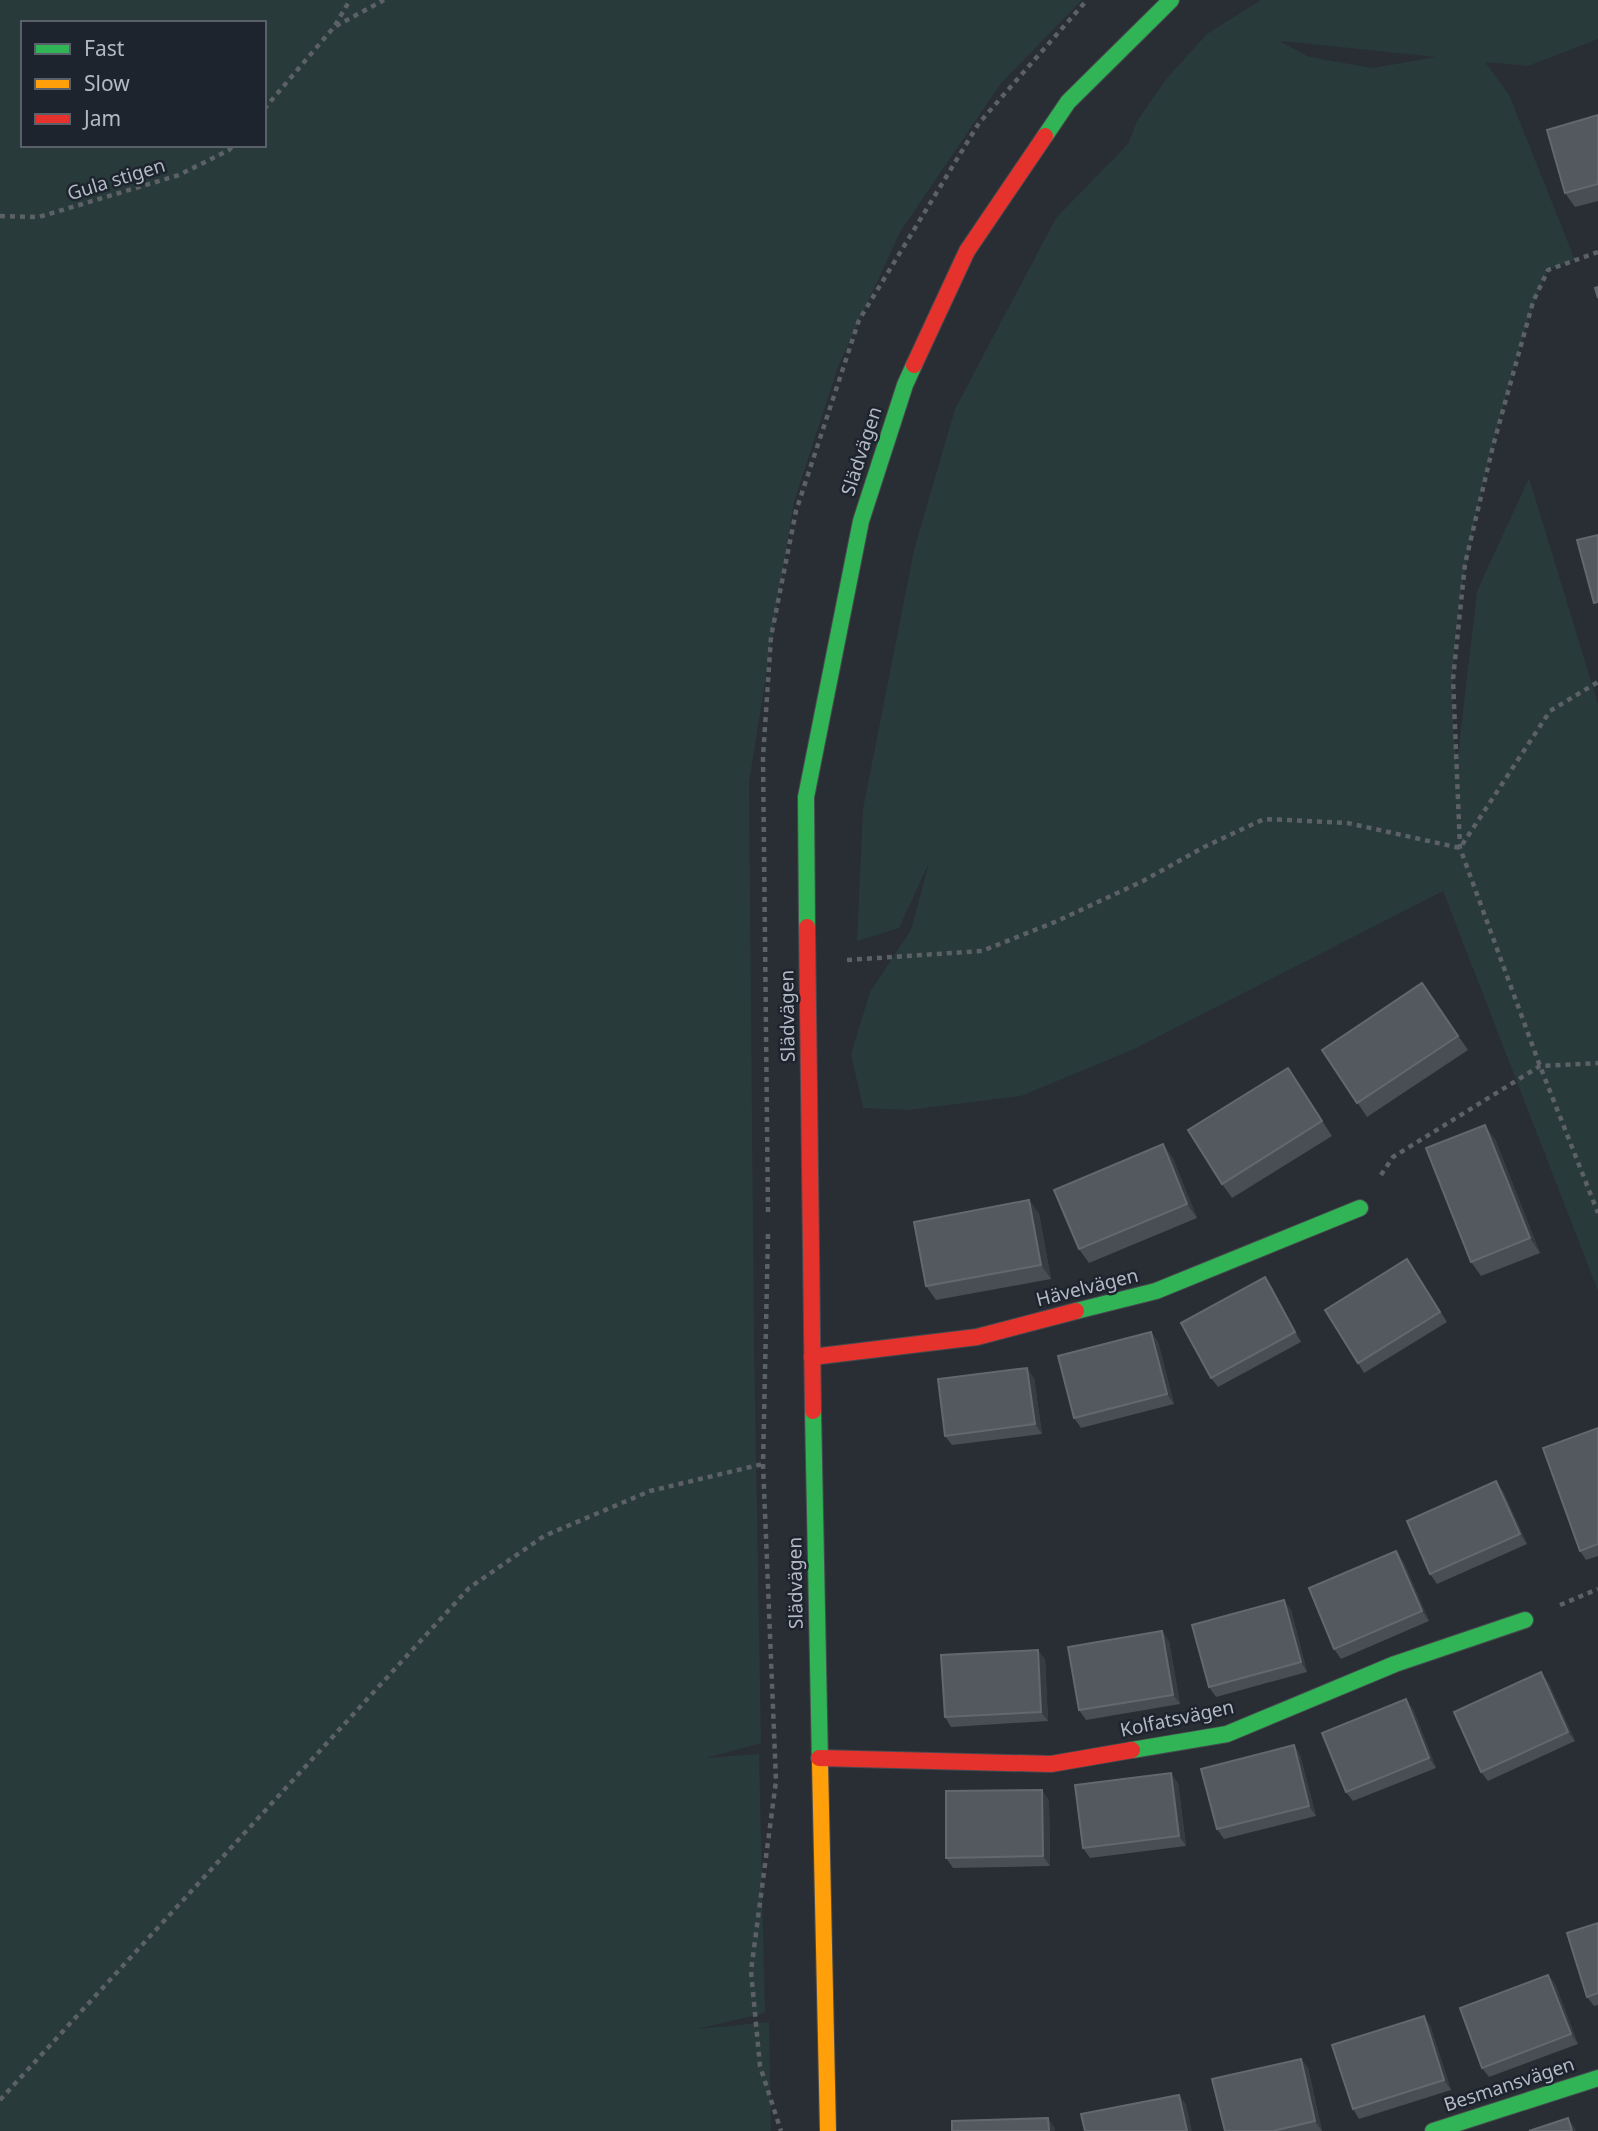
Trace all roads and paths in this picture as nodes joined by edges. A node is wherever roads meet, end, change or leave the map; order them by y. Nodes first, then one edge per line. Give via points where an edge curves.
1 (350, 0) edge
2 (384, 0) edge
3 (1171, 0) edge
4 (334, 27) junction
5 (266, 106) edge
6 (231, 147) edge
7 (0, 216) edge
8 (1598, 252) edge
9 (1598, 682) edge
10 (1461, 848) junction
11 (808, 962) junction
12 (1598, 1063) edge
13 (1540, 1066) junction
14 (1360, 1208) joint
15 (1598, 1213) edge
16 (811, 1357) junction
17 (763, 1464) dead end
18 (1525, 1620) dead end
19 (819, 1758) junction
20 (1598, 2078) edge
21 (0, 2100) edge
22 (828, 2131) edge
23 (1433, 2131) edge

1 - 4 path
2 - 4 path
3 - 11 street, Slädvägen via 1068,102 967,251 905,386 861,521 806,797
4 - 5 path
6 - 7 path, Gula stigen via 179,175 52,214
8 - 10 path via 1548,270 1532,302 1465,564 1452,679
9 - 10 path via 1550,711
10 - 11 path via 1348,823 1264,819 1055,922 982,951
10 - 13 path
11 - 16 street, Slädvägen
12 - 13 path
13 - 14 path via 1393,1157
13 - 15 path
14 - 16 street, Hävelvägen via 1156,1291 977,1337
16 - 19 street, Slädvägen
17 - 21 path via 650,1491 544,1536 469,1588
18 - 19 street, Kolfatsvägen via 1395,1664 1227,1734 1051,1764
19 - 22 street, Slädvägen
20 - 23 street, Besmansvägen

